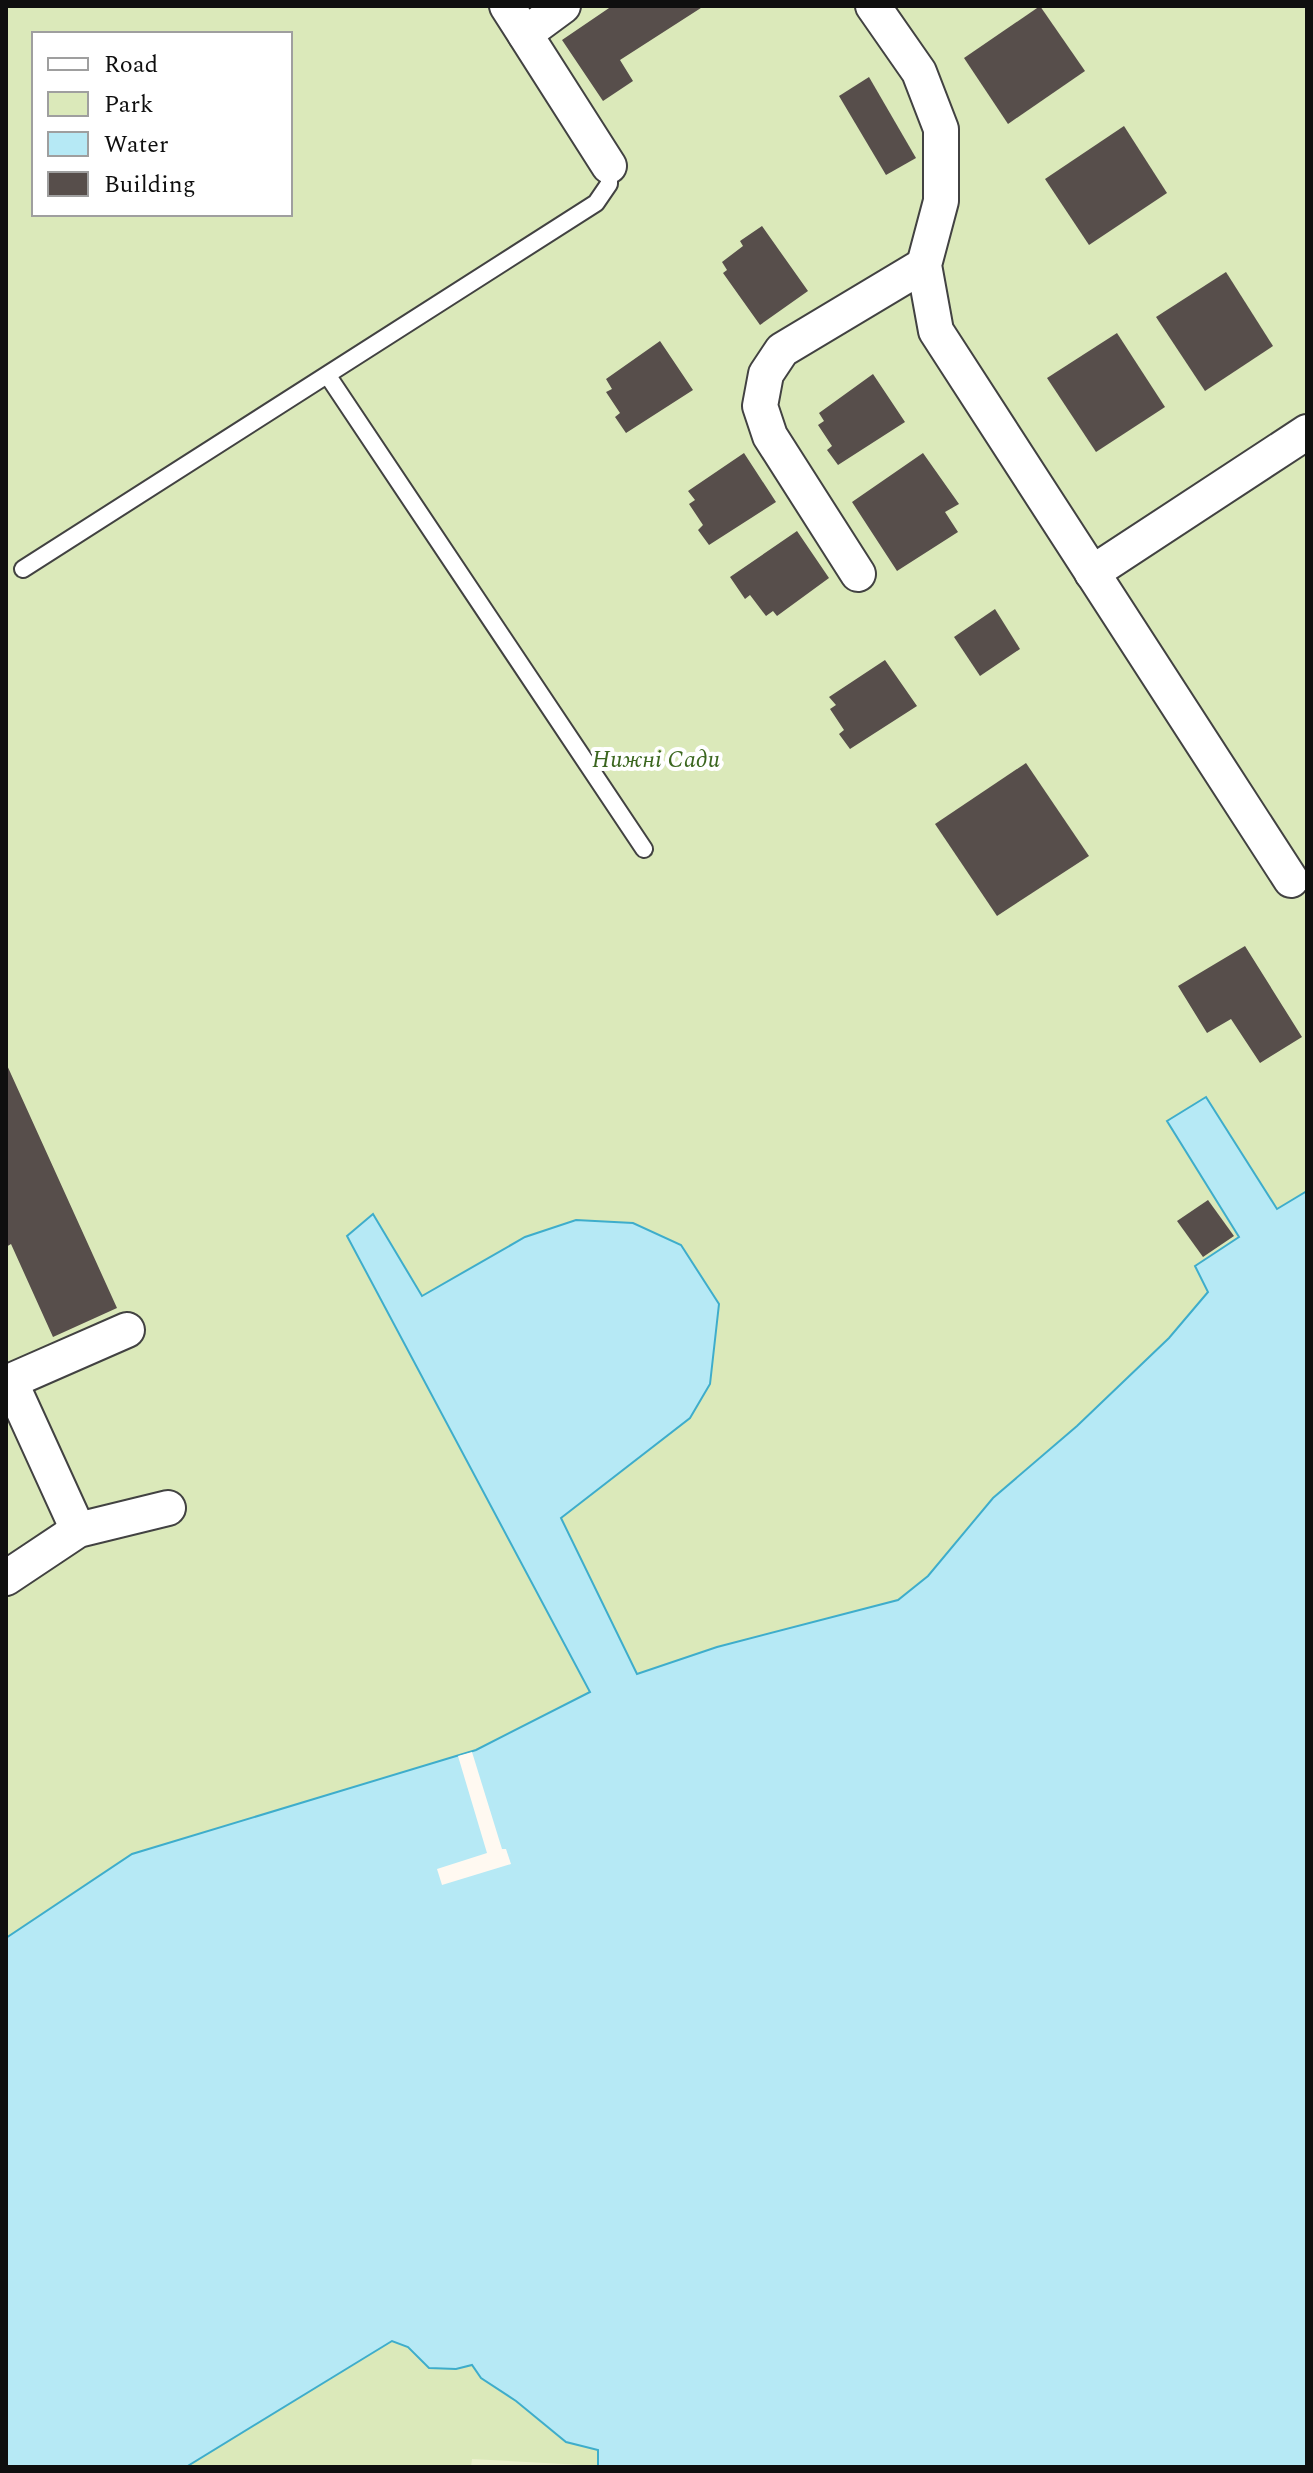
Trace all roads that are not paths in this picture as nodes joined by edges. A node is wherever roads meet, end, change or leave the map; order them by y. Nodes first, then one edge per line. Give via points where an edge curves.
1 (563, 6) edge
2 (873, 6) edge
3 (516, 20) edge
4 (609, 166) joint
5 (924, 265) junction
6 (328, 376) junction
7 (1307, 432) edge
8 (23, 569) dead end
9 (1092, 573) junction
10 (858, 574) dead end
11 (644, 849) dead end
12 (1291, 880) dead end
13 (127, 1330) dead end
14 (8, 1382) edge
15 (168, 1508) dead end
16 (78, 1530) junction
17 (6, 1578) edge

1 - 3 street
2 - 5 street via 919,72 941,129 941,201
3 - 4 street
4 - 6 lane via 609,184 596,203
5 - 9 street via 936,331
5 - 10 street via 782,350 766,374 760,406 770,436
6 - 8 lane
6 - 11 lane
7 - 9 street
9 - 12 street
13 - 14 street
14 - 16 street
15 - 16 street
16 - 17 street

